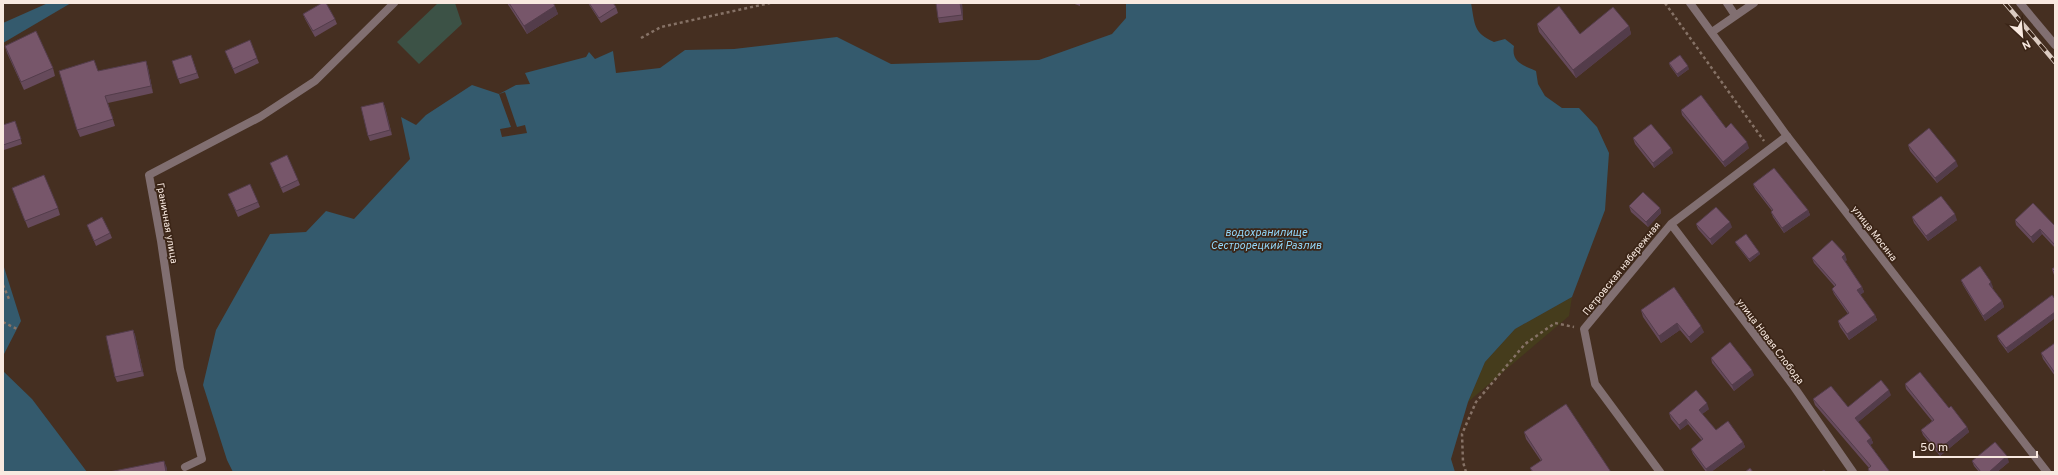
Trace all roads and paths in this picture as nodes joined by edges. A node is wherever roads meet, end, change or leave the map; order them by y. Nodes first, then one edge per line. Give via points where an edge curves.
1 (394, 3) edge
2 (770, 3) edge
3 (1665, 3) edge
4 (1690, 3) edge
5 (1727, 3) edge
6 (1754, 3) edge
7 (2020, 3) edge
8 (1735, 15) junction
9 (1712, 32) junction
10 (641, 38) dead end
11 (2055, 45) edge
12 (1787, 136) junction
13 (1770, 149) junction
14 (1671, 224) junction
15 (3, 285) edge
16 (9, 300) dead end
17 (3, 322) edge
18 (17, 329) dead end
19 (1584, 329) junction
20 (185, 466) dead end
21 (1466, 472) edge
22 (1660, 472) edge
23 (1853, 472) edge
24 (2047, 472) edge

1 - 20 street, Граничная улица via 315,81 260,117 149,176 180,369 202,459
2 - 10 path via 660,27
3 - 13 path
4 - 9 street, улица Мосина
5 - 8 street
6 - 8 street
7 - 11 street
8 - 9 street
9 - 12 street, улица Мосина
12 - 13 street, Петровская набережная
12 - 24 street, улица Мосина
13 - 14 street, Петровская набережная
14 - 19 street, Петровская набережная
14 - 23 street, улица Новая Слобода via 1792,384
15 - 16 path
17 - 18 path
19 - 21 path via 1555,323 1525,344 1476,402 1462,434
19 - 22 street, Петровская набережная via 1595,384

